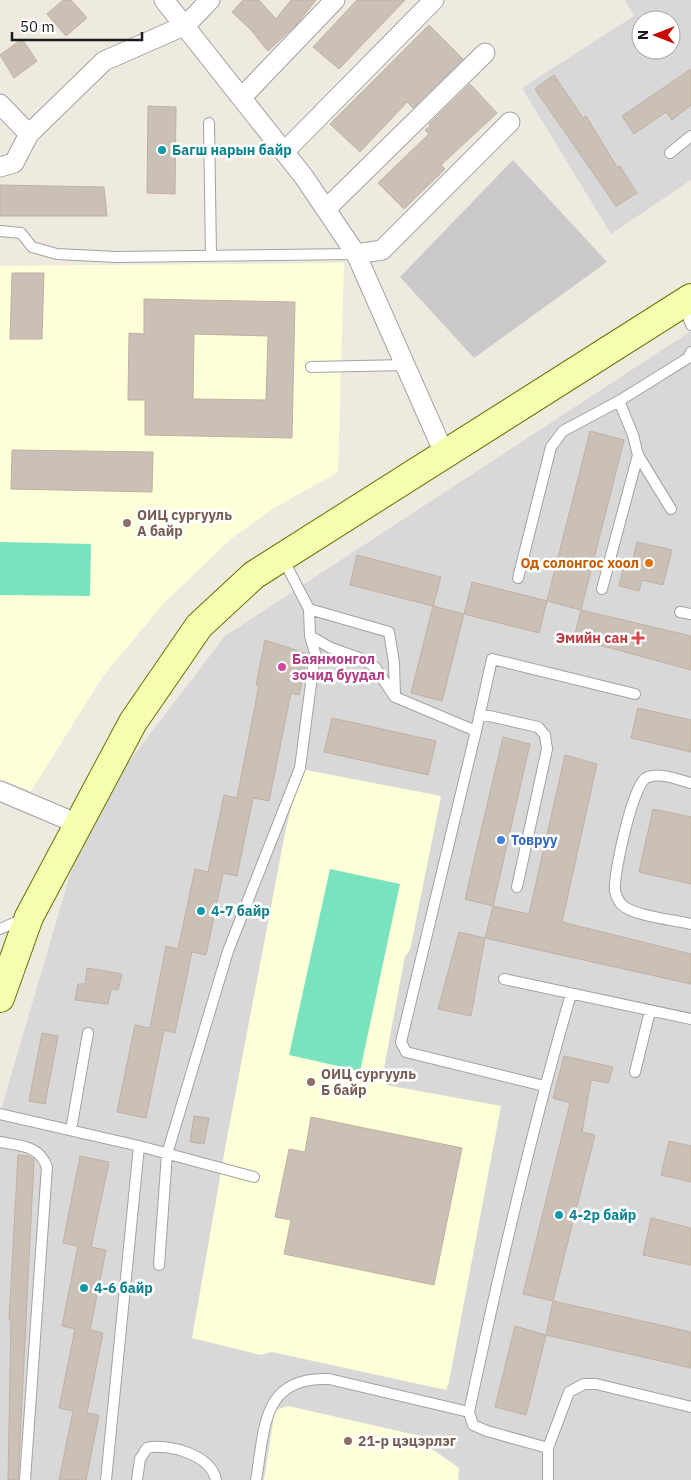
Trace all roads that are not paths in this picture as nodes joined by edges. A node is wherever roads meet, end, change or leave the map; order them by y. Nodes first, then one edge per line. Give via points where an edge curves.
1 (164, 0) edge
2 (210, 0) edge
3 (335, 0) edge
4 (434, 0) edge
5 (186, 26) junction
6 (485, 53) dead end
7 (242, 97) junction
8 (0, 104) edge
9 (510, 122) dead end
10 (209, 123) dead end
11 (28, 134) junction
12 (691, 136) edge
13 (285, 151) junction
14 (670, 153) dead end
15 (0, 167) edge
16 (326, 209) junction
17 (0, 231) edge
18 (356, 254) junction
19 (211, 256) junction
20 (688, 309) edge
21 (691, 352) edge
22 (407, 365) junction
23 (311, 368) dead end
24 (619, 401) junction
25 (444, 453) junction
26 (638, 454) junction
27 (671, 509) dead end
28 (282, 557) junction
29 (518, 578) dead end
30 (602, 589) dead end
31 (309, 609) junction
32 (680, 612) dead end
33 (691, 614) edge
34 (310, 636) junction
35 (635, 694) dead end
36 (395, 697) junction
37 (480, 714) junction
38 (476, 731) junction
39 (691, 783) edge
40 (0, 791) edge
41 (78, 824) junction
42 (517, 887) dead end
43 (28, 917) junction
44 (0, 923) edge
45 (691, 924) edge
46 (0, 929) edge
47 (504, 979) dead end
48 (571, 994) junction
49 (0, 998) edge
50 (650, 1012) junction
51 (691, 1019) edge
52 (88, 1033) dead end
53 (635, 1072) dead end
54 (544, 1086) junction
55 (0, 1114) edge
56 (71, 1130) junction
57 (0, 1142) edge
58 (139, 1146) junction
59 (167, 1154) junction
60 (254, 1177) dead end
61 (159, 1265) dead end
62 (691, 1406) edge
63 (469, 1412) junction
64 (548, 1448) junction
65 (25, 1480) edge
66 (106, 1480) edge
67 (137, 1480) edge
68 (216, 1480) edge
69 (256, 1480) edge
70 (548, 1480) edge

1 - 5 street
2 - 5 street
3 - 7 street
4 - 13 street
5 - 7 street
5 - 11 street via 104,61
6 - 16 street
7 - 13 street
8 - 11 street
9 - 18 street via 382,250
10 - 19 lane
11 - 15 street via 14,163
12 - 14 lane
13 - 16 street
16 - 18 street
17 - 19 lane via 21,233 32,247 57,254
18 - 19 lane
18 - 22 street
20 - 25 street
21 - 24 lane via 688,358
22 - 23 lane
22 - 25 street
24 - 26 lane
24 - 29 lane via 563,431 551,447
25 - 28 street
26 - 27 lane
26 - 30 lane
28 - 31 lane
28 - 41 street via 254,575 199,626 134,722
31 - 34 lane
31 - 36 lane via 389,632
32 - 33 lane
34 - 36 lane via 376,667
34 - 59 lane via 315,653 300,768 228,951
35 - 37 lane via 492,658
36 - 38 lane
37 - 38 lane
37 - 42 lane via 538,727 545,735 547,749
38 - 54 lane via 401,1042 406,1052
39 - 45 lane via 657,775 647,777 639,784 615,879 617,898 623,906
40 - 41 street
41 - 43 street
43 - 44 lane
43 - 46 lane
43 - 49 street
47 - 48 lane
48 - 50 lane
48 - 54 lane
50 - 51 lane
50 - 53 lane
52 - 56 lane
54 - 63 lane
55 - 56 lane
56 - 58 lane
57 - 65 lane via 31,1148 43,1157 47,1167
58 - 59 lane
58 - 66 lane
59 - 60 lane
59 - 61 lane
62 - 64 lane via 584,1384 569,1392
63 - 64 lane via 473,1425
63 - 69 lane via 329,1379 298,1383 281,1394 268,1409
64 - 70 lane
67 - 68 lane via 140,1460 147,1448 160,1445 203,1459

